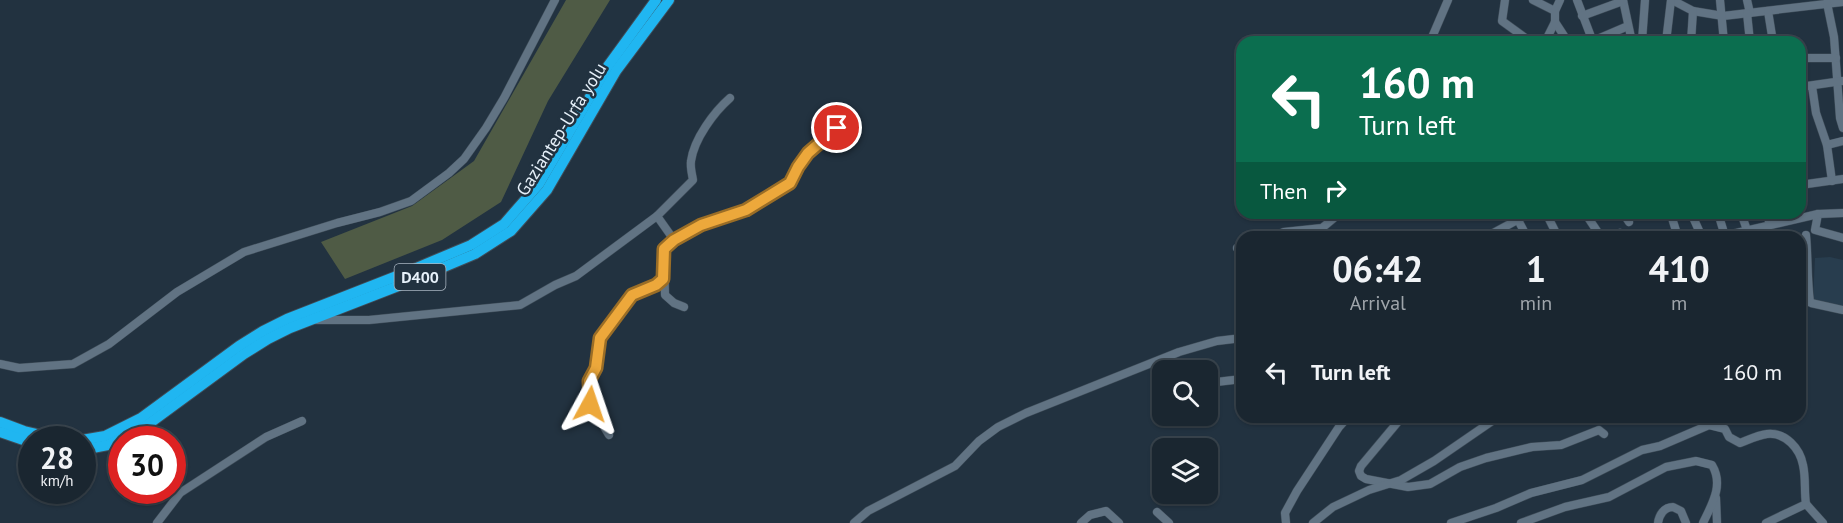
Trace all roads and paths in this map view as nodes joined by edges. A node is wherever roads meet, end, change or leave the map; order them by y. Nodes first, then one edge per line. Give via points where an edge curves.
1 (555, 0) edge
2 (656, 0) edge
3 (669, 0) edge
4 (1448, 0) edge
5 (1505, 0) edge
6 (1533, 0) edge
7 (1560, 0) edge
8 (1577, 0) edge
9 (1645, 0) edge
10 (1672, 0) edge
11 (1720, 0) edge
12 (1747, 0) edge
13 (1774, 0) edge
14 (1623, 1) edge
15 (1810, 2) edge
16 (1843, 2) edge
17 (1827, 3) junction
18 (1555, 11) junction
19 (1693, 11) junction
20 (1772, 11) junction
21 (1748, 13) junction
22 (1582, 16) junction
23 (1723, 16) junction
24 (1556, 22) junction
25 (1628, 26) junction
26 (1433, 36) edge
27 (1523, 36) edge
28 (1548, 36) edge
29 (1564, 36) edge
30 (1590, 36) edge
31 (1606, 36) edge
32 (1630, 36) edge
33 (1642, 36) edge
34 (1667, 36) edge
35 (1691, 36) edge
36 (1724, 36) edge
37 (1750, 36) edge
38 (1773, 36) edge
39 (1806, 58) edge
40 (1836, 58) junction
41 (1841, 81) edge
42 (1806, 86) edge
43 (1812, 86) junction
44 (730, 98) dead end
45 (833, 118) dead end
46 (1843, 128) edge
47 (1843, 141) edge
48 (1827, 145) junction
49 (1843, 178) edge
50 (1832, 181) junction
51 (1806, 184) edge
52 (1843, 213) edge
53 (1818, 214) junction
54 (657, 216) junction
55 (1806, 216) edge
56 (1333, 219) edge
57 (1627, 219) edge
58 (1743, 219) edge
59 (1768, 219) edge
60 (1794, 219) edge
61 (1518, 220) joint
62 (1629, 222) dead end
63 (1770, 224) junction
64 (1747, 230) junction
65 (1815, 230) junction
66 (1294, 231) edge
67 (1497, 231) edge
68 (1524, 231) edge
69 (1743, 231) edge
70 (1806, 234) edge
71 (1843, 238) edge
72 (674, 240) junction
73 (1806, 269) edge
74 (663, 279) junction
75 (1806, 300) edge
76 (1810, 302) junction
77 (684, 307) dead end
78 (1843, 310) edge
79 (312, 320) junction
80 (1236, 339) edge
81 (0, 363) edge
82 (1236, 380) edge
83 (1218, 382) edge
84 (302, 420) dead end
85 (0, 422) edge
86 (1343, 423) edge
87 (1397, 423) edge
88 (1489, 423) edge
89 (18, 429) edge
90 (0, 432) edge
91 (1604, 434) dead end
92 (609, 435) dead end
93 (18, 438) edge
94 (96, 438) edge
95 (96, 447) edge
96 (1392, 483) junction
97 (1716, 496) junction
98 (1806, 504) junction
99 (1157, 512) dead end
100 (1657, 521) edge
101 (157, 523) edge
102 (854, 523) edge
103 (1081, 523) edge
104 (1119, 523) edge
105 (1169, 523) edge
106 (1286, 523) edge
107 (1313, 523) edge
108 (1451, 523) edge
109 (1521, 523) edge
110 (1686, 523) edge
111 (1703, 523) edge
112 (1717, 523) edge
113 (1766, 523) edge
114 (1823, 523) edge

1 - 81 street via 504,98 464,159 411,201 244,252 177,292 109,344 73,364 19,368
2 - 94 highway, Gaziantep-Urfa yolu / D400 via 608,66 539,184 504,224 471,245 263,331 141,418
3 - 79 highway, Gaziantep-Urfa yolu / D400 via 616,71 547,190 511,231 475,254
4 - 26 street
5 - 27 street via 1502,21
6 - 18 street
7 - 18 street
8 - 22 street
9 - 33 street
10 - 19 street
10 - 34 street
11 - 23 street
12 - 21 street
13 - 20 street
14 - 22 street
14 - 25 street
15 - 17 street
15 - 20 street
16 - 17 street
17 - 40 street
18 - 24 street
19 - 23 street
19 - 35 street
20 - 21 street
20 - 38 street
21 - 23 street
21 - 37 street
22 - 30 street
23 - 36 street
24 - 28 street
24 - 29 street
25 - 31 street
25 - 32 street
39 - 40 street
40 - 41 street
41 - 43 street
41 - 46 street
42 - 43 street
43 - 48 street
44 - 54 street via 700,137 691,161 693,180
45 - 72 street via 837,128 808,153 790,183 746,210
47 - 48 street
48 - 50 street
49 - 50 street
50 - 51 street
52 - 53 street
53 - 55 street
53 - 65 street
54 - 72 street
54 - 79 street via 576,276 520,305 369,320
56 - 66 street via 1322,228
57 - 62 street
58 - 64 street
59 - 63 street
60 - 63 street
61 - 67 street
61 - 68 street
63 - 64 street
64 - 69 street
65 - 70 street
65 - 71 street
72 - 74 street via 664,249
73 - 76 street
74 - 77 street via 665,295
74 - 92 street via 632,295 600,338 596,368 589,381 590,404
75 - 76 street
76 - 78 street
79 - 95 highway, Gaziantep-Urfa yolu / D400 via 244,354 146,426
80 - 102 street via 1179,352 1026,413 979,441 955,466 868,511
82 - 83 street
84 - 101 street via 266,437 180,493
85 - 89 highway
86 - 106 street via 1297,491 1285,513
87 - 96 street via 1359,471 1366,479
88 - 96 street via 1434,461
90 - 93 highway
91 - 96 street via 1599,430 1561,445 1486,458 1431,484 1408,487
96 - 107 street via 1333,507
97 - 109 street via 1714,469 1708,463 1696,461 1666,466 1609,497
97 - 111 street
97 - 112 street
98 - 108 street via 1804,467 1798,449 1787,439 1770,433 1740,443 1729,437 1725,429 1709,425 1642,450 1582,480 1531,493
98 - 113 street
98 - 114 street
99 - 105 street
100 - 110 street via 1667,508 1676,507
103 - 104 street via 1090,515 1106,511

